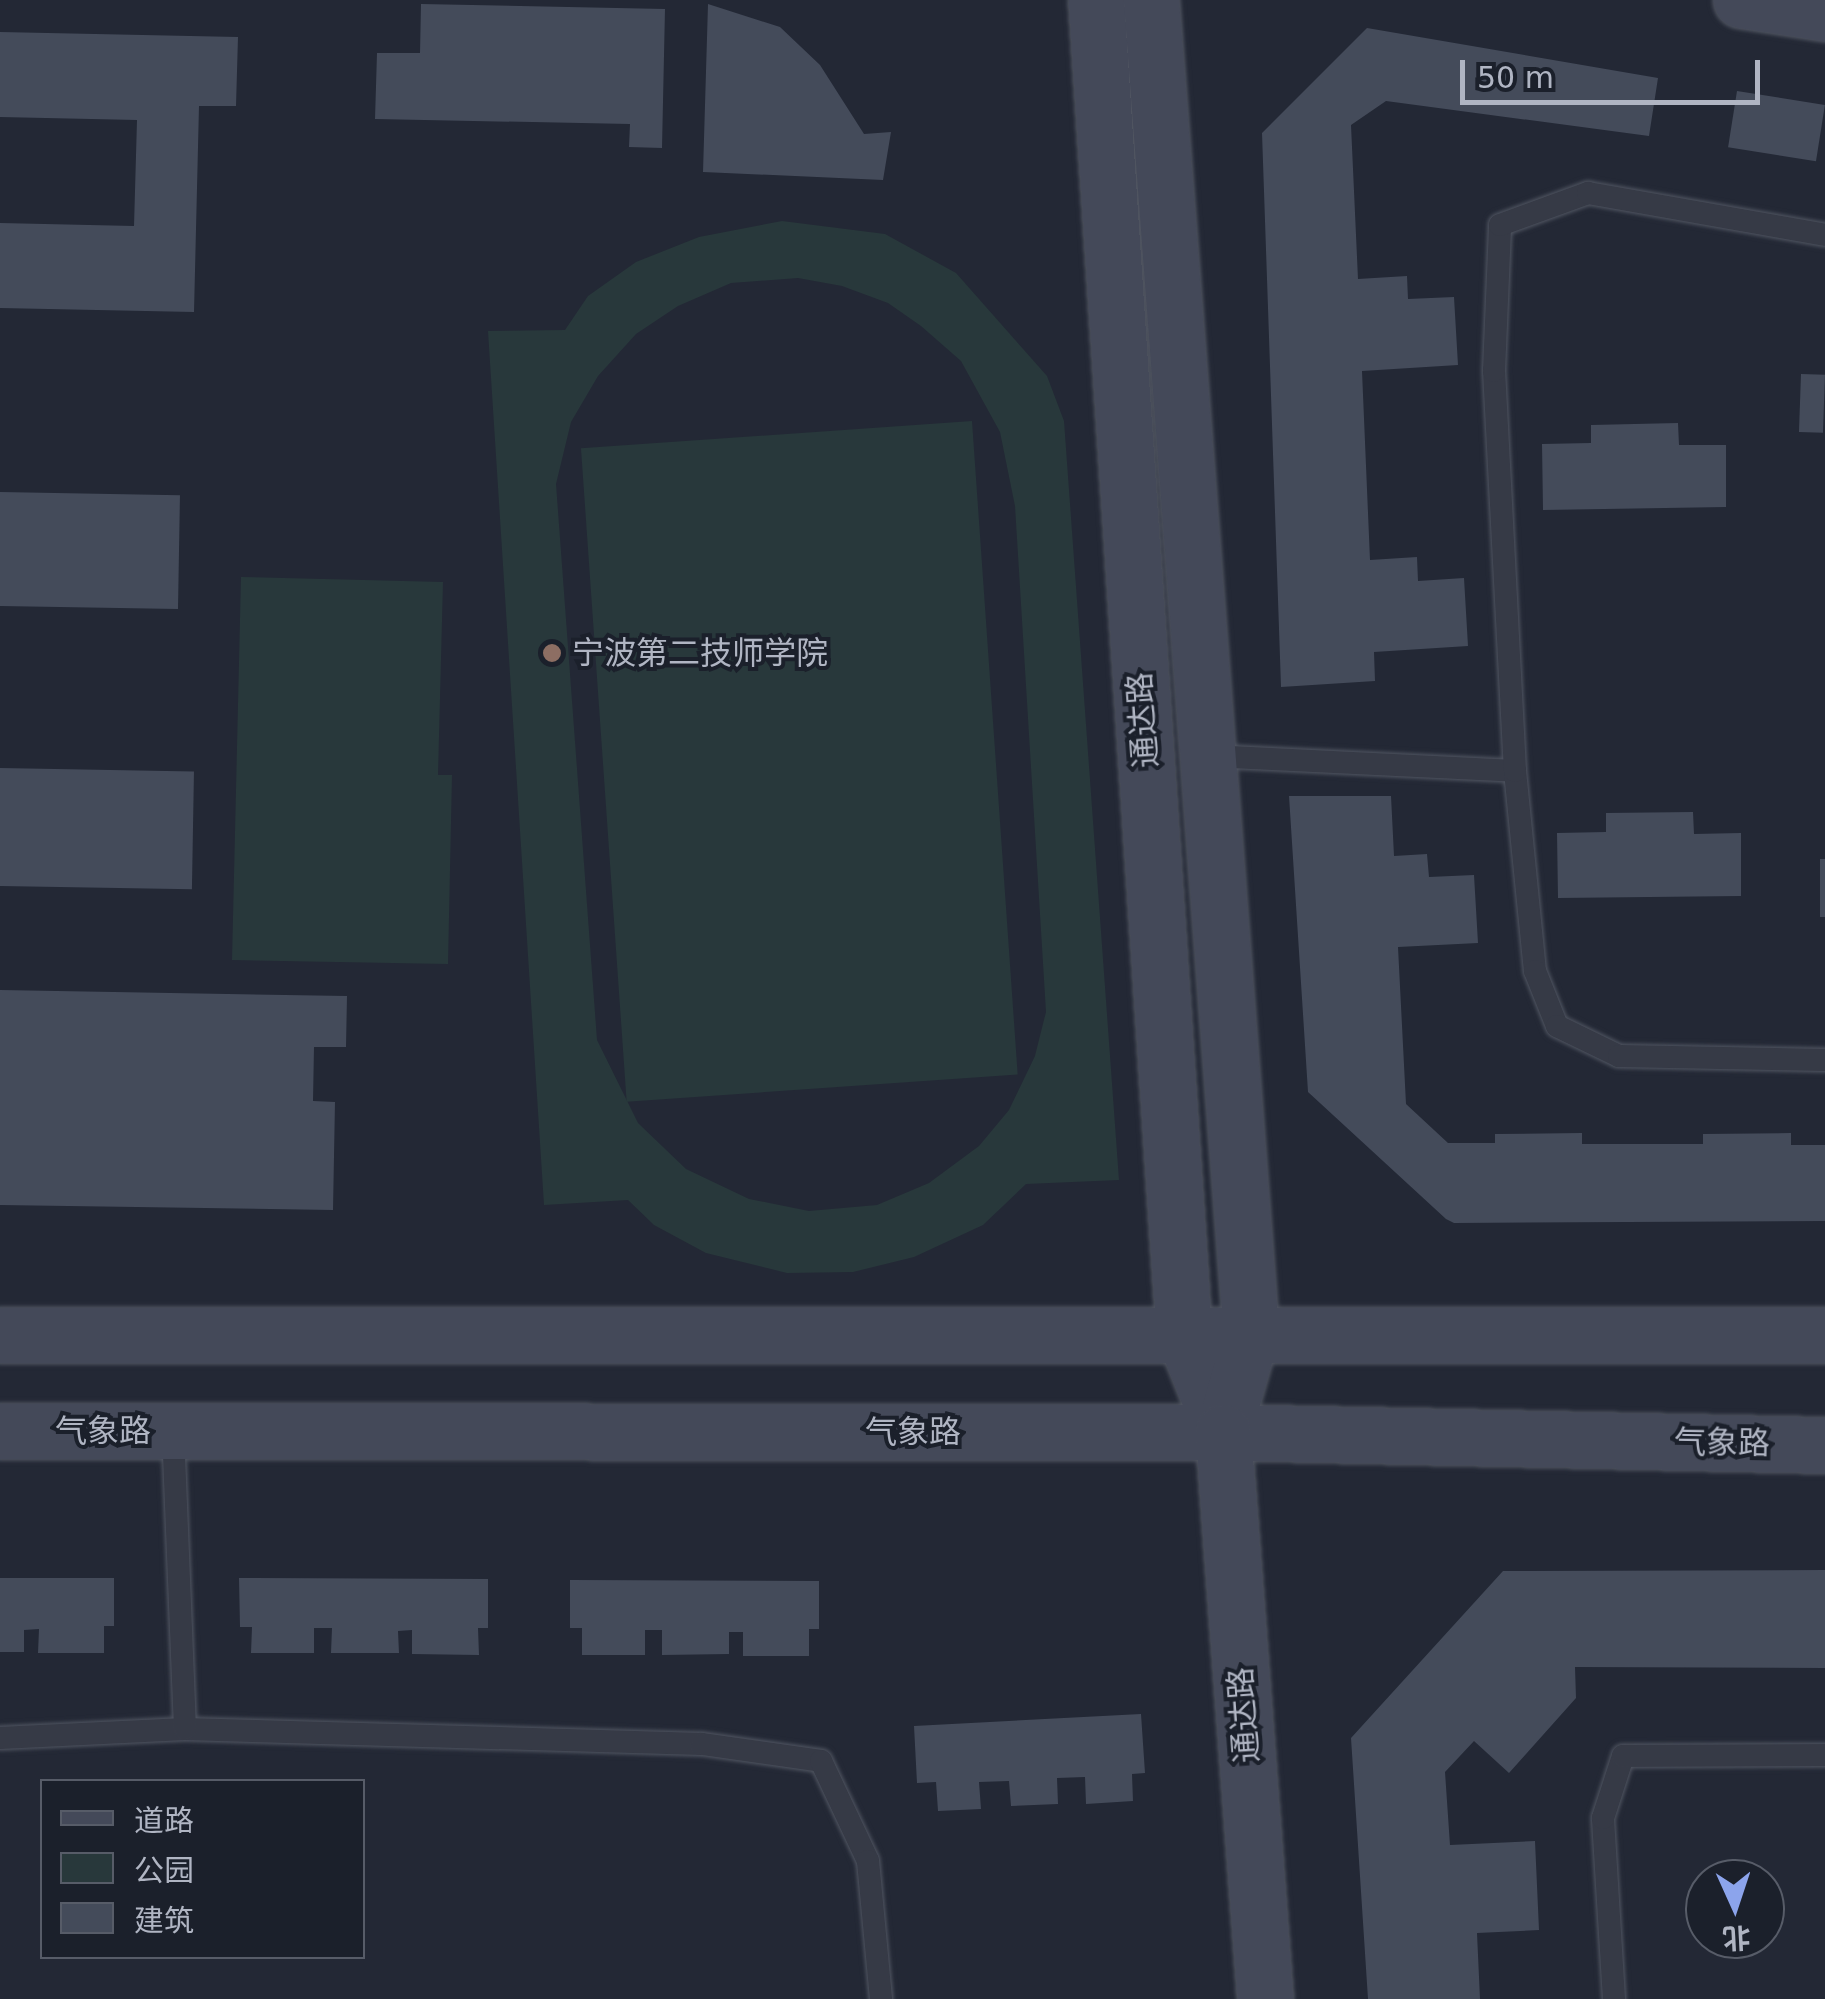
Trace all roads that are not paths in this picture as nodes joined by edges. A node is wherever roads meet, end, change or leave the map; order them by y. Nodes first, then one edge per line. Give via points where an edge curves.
1 (1096, 0) edge
2 (1151, 0) edge
3 (1741, 0) edge
4 (1825, 14) edge
5 (1825, 235) edge
6 (1211, 756) junction
7 (1515, 772) junction
8 (1825, 1060) edge
9 (1251, 1334) junction
10 (0, 1335) edge
11 (1184, 1335) junction
12 (1825, 1335) edge
13 (0, 1431) edge
14 (173, 1432) junction
15 (1223, 1432) junction
16 (1825, 1445) edge
17 (185, 1729) junction
18 (0, 1738) edge
19 (1825, 1755) edge
20 (881, 1999) edge
21 (1265, 1999) edge
22 (1614, 1999) edge

1 - 11 street, 通达路
2 - 6 street, 通达路
3 - 4 street
5 - 7 lane via 1588,193 1500,226 1494,370
6 - 7 lane
6 - 9 street, 通达路
7 - 8 lane via 1535,971 1557,1026 1619,1056
9 - 11 street
9 - 12 street
9 - 15 street, 通达路
10 - 11 street
11 - 15 street, 通达路
13 - 14 street, 气象路
14 - 15 street, 气象路
14 - 17 lane
15 - 16 street, 气象路
15 - 21 street, 通达路
17 - 18 lane
17 - 20 lane via 702,1744 820,1761 868,1861
19 - 22 lane via 1623,1756 1603,1818

